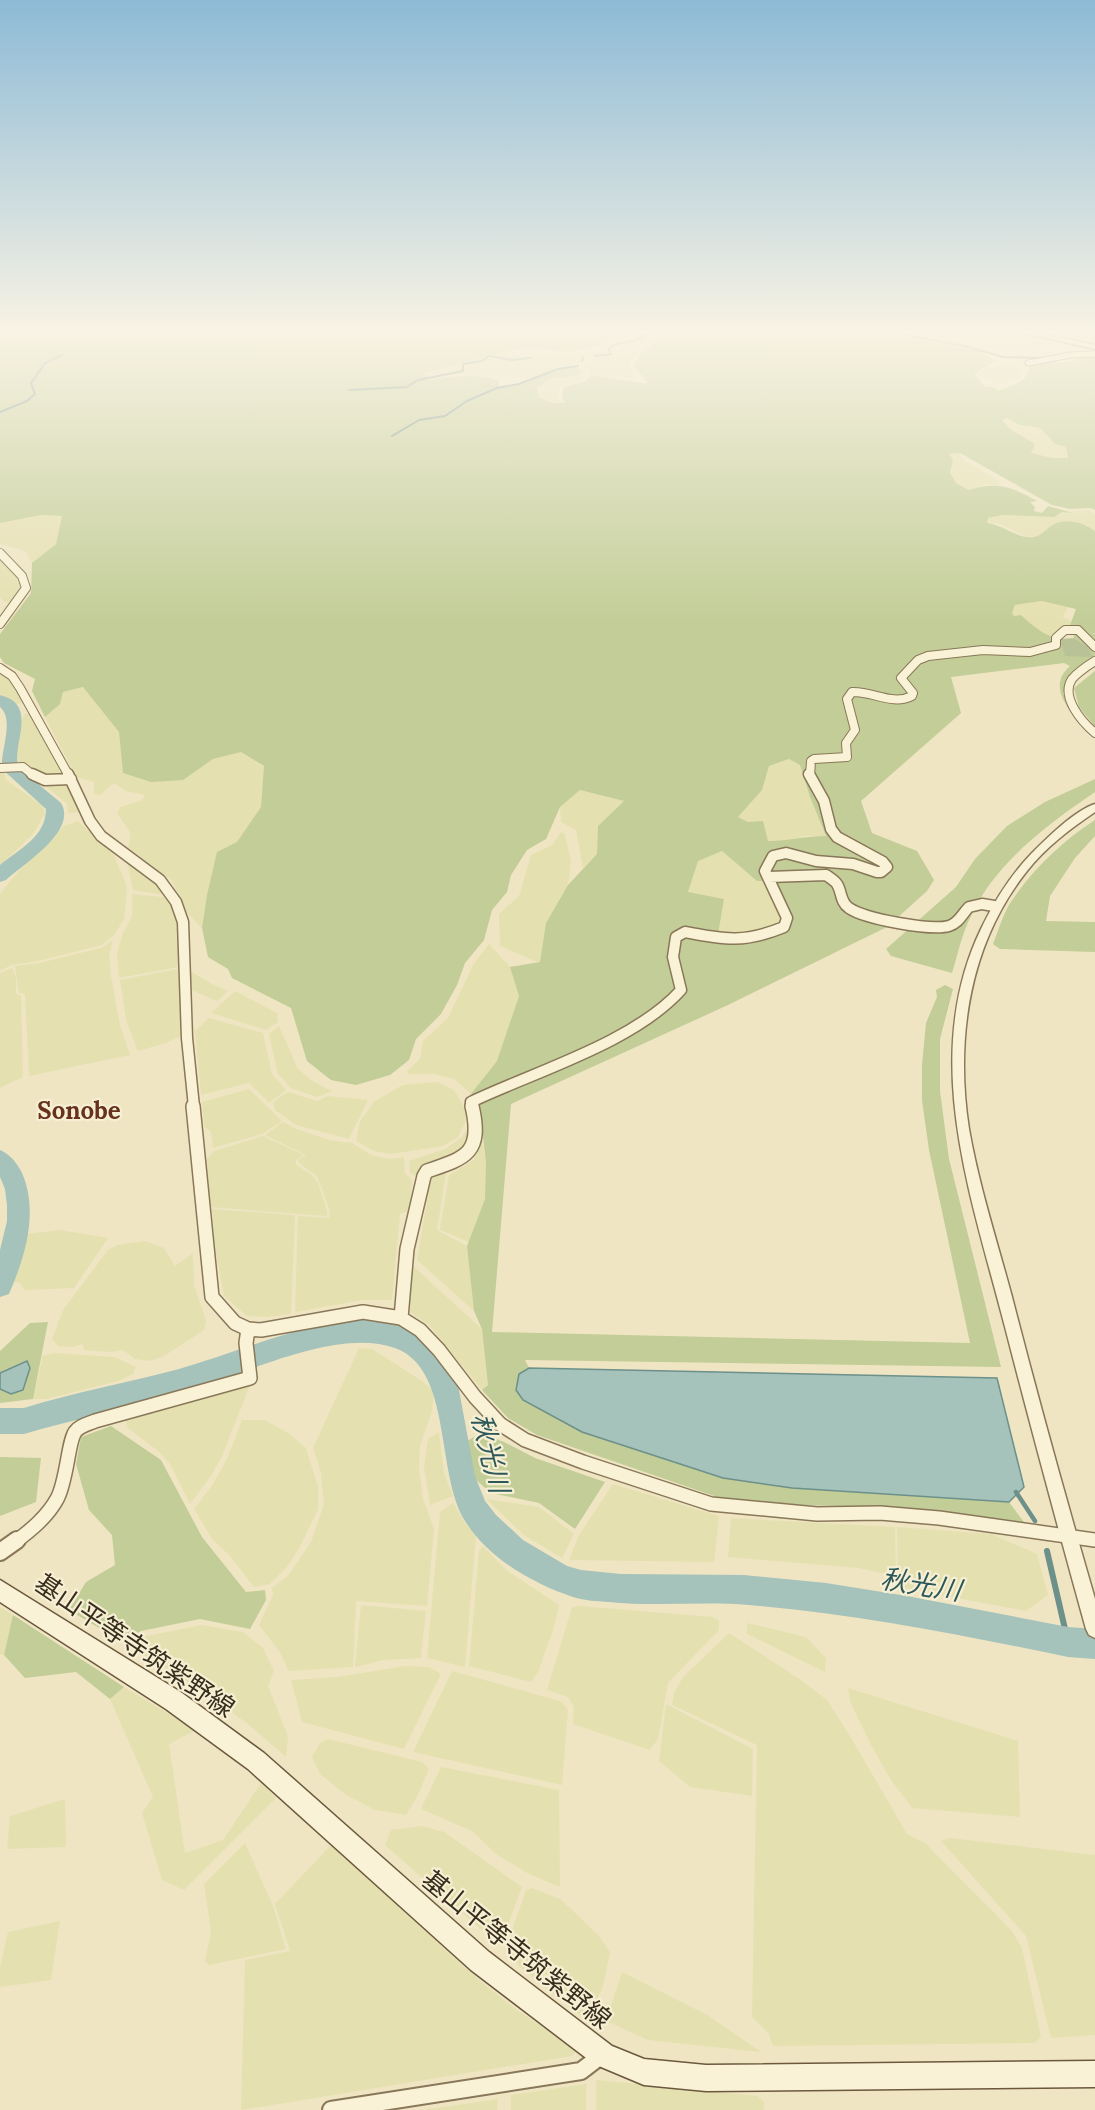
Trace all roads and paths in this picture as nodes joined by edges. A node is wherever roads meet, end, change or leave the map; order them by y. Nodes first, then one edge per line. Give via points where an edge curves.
1 (0, 553) edge
2 (0, 624) edge
3 (1095, 647) edge
4 (1095, 661) edge
5 (0, 668) edge
6 (1095, 733) edge
7 (0, 768) edge
8 (71, 779) junction
9 (1095, 807) edge
10 (769, 877) junction
11 (994, 906) junction
12 (401, 1318) junction
13 (248, 1329) junction
14 (1069, 1538) junction
15 (1095, 1540) edge
16 (0, 1552) edge
17 (0, 1590) edge
18 (1095, 1629) edge
19 (603, 2055) junction
20 (1095, 2074) edge
21 (336, 2110) edge

1 - 2 street via 22,576 26,588
3 - 10 street via 1078,630 1065,630 1056,638 1056,645 1038,650 983,650 922,657 901,678 913,693 901,701 864,691 852,692 847,699 855,729 846,743 847,757 814,759 809,774 837,837 887,867 876,872 851,863 816,861 787,852 772,856 766,864
4 - 6 street via 1077,674 1068,690 1079,716
5 - 8 street via 20,688
7 - 8 street via 23,767 40,780
8 - 13 street via 101,836 160,880 176,902 183,922 187,1038 212,1297 235,1323
9 - 11 street via 1049,840
10 - 11 street via 826,875 837,884 840,898 849,909 862,915 924,925 948,926 973,904
10 - 12 street via 787,918 784,927 759,937 726,940 685,932 676,937 672,957 681,990 667,1007 616,1036 471,1102 476,1123 471,1150 460,1160 427,1171 424,1176 407,1249
11 - 14 street via 974,954 960,1015 957,1050 961,1118
12 - 13 street via 363,1312
12 - 14 street via 420,1330 439,1350 500,1424 525,1440 646,1483 711,1504 817,1514 880,1513 939,1518
13 - 16 street via 250,1378 79,1428 74,1434 62,1491 52,1507
14 - 15 street
14 - 18 street
17 - 19 main road, 基山平等寺筑紫野線 via 174,1701 256,1761 480,1961
19 - 20 main road, 基山平等寺筑紫野線 via 644,2072 706,2078
19 - 21 street via 581,2071

